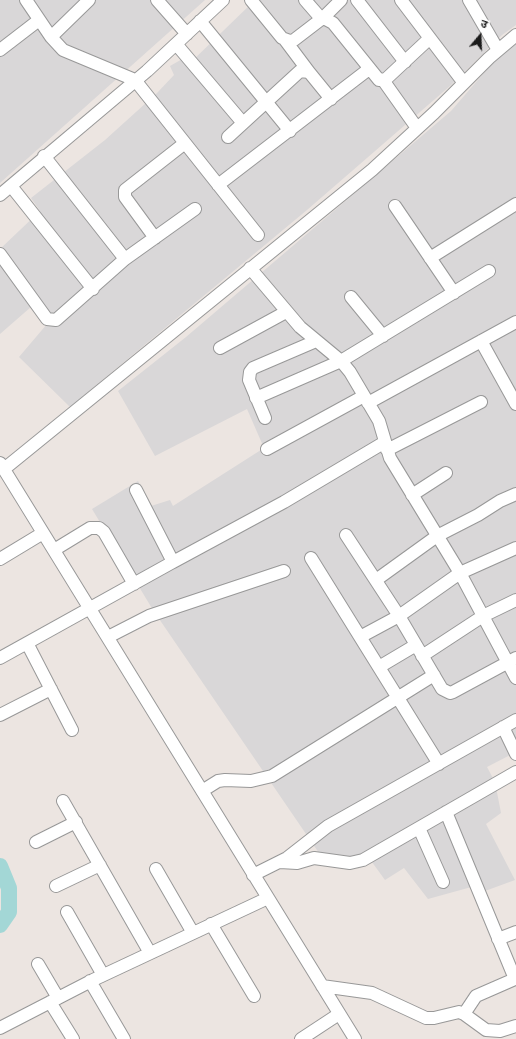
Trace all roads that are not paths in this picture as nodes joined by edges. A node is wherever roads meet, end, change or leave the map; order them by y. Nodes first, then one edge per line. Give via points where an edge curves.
1 (26, 0) edge
2 (88, 0) edge
3 (157, 0) edge
4 (223, 0) edge
5 (251, 0) edge
6 (305, 0) edge
7 (341, 0) edge
8 (357, 0) edge
9 (401, 0) edge
10 (469, 0) edge
11 (324, 17) junction
12 (39, 20) junction
13 (200, 21) junction
14 (187, 34) junction
15 (516, 35) edge
16 (50, 37) junction
17 (430, 38) junction
18 (285, 40) junction
19 (2, 44) edge
20 (176, 44) junction
21 (498, 50) junction
22 (405, 62) junction
23 (369, 69) junction
24 (310, 72) junction
25 (135, 80) junction
26 (383, 80) junction
27 (464, 83) junction
28 (331, 99) junction
29 (266, 102) junction
30 (243, 123) junction
31 (417, 128) junction
32 (290, 131) junction
33 (228, 136) dead end
34 (185, 143) junction
35 (44, 156) junction
36 (218, 185) junction
37 (11, 186) junction
38 (0, 195) edge
39 (516, 204) edge
40 (395, 206) dead end
41 (195, 209) dead end
42 (258, 235) dead end
43 (155, 238) junction
44 (0, 254) edge
45 (430, 258) junction
46 (126, 259) junction
47 (250, 268) junction
48 (489, 271) dead end
49 (93, 289) junction
50 (454, 293) junction
51 (351, 297) dead end
52 (286, 312) junction
53 (516, 322) edge
54 (384, 336) junction
55 (316, 341) junction
56 (481, 341) junction
57 (220, 348) dead end
58 (341, 361) junction
59 (256, 398) junction
60 (366, 400) junction
61 (480, 402) dead end
62 (516, 404) edge
63 (265, 418) dead end
64 (386, 446) junction
65 (266, 449) dead end
66 (2, 466) edge
67 (446, 473) dead end
68 (136, 490) dead end
69 (516, 494) edge
70 (412, 495) junction
71 (43, 533) junction
72 (346, 535) dead end
73 (437, 536) junction
74 (516, 548) edge
75 (54, 550) junction
76 (311, 558) dead end
77 (0, 559) edge
78 (173, 562) junction
79 (284, 571) dead end
80 (460, 573) junction
81 (376, 580) junction
82 (134, 584) junction
83 (516, 600) edge
84 (90, 609) junction
85 (399, 616) junction
86 (483, 616) junction
87 (108, 637) junction
88 (360, 637) junction
89 (27, 643) junction
90 (416, 645) junction
91 (422, 656) junction
92 (0, 658) edge
93 (512, 660) edge
94 (378, 667) junction
95 (434, 675) junction
96 (516, 678) edge
97 (51, 689) junction
98 (396, 697) junction
99 (0, 716) edge
100 (516, 720) edge
101 (503, 727) junction
102 (72, 730) dead end
103 (516, 754) edge
104 (439, 764) junction
105 (516, 772) edge
106 (202, 791) junction
107 (63, 801) dead end
108 (446, 812) junction
109 (76, 822) junction
110 (419, 828) junction
111 (36, 842) dead end
112 (280, 862) junction
113 (100, 865) junction
114 (156, 869) dead end
115 (253, 875) junction
116 (443, 882) dead end
117 (56, 886) dead end
118 (268, 898) junction
119 (67, 912) dead end
120 (211, 924) junction
121 (516, 932) edge
122 (193, 933) junction
123 (498, 939) junction
124 (150, 953) junction
125 (38, 964) dead end
126 (104, 975) junction
127 (515, 978) edge
128 (90, 981) junction
129 (322, 986) junction
130 (254, 996) dead end
131 (54, 1000) junction
132 (339, 1014) junction
133 (464, 1014) junction
134 (516, 1026) edge
135 (0, 1028) edge
136 (73, 1039) edge
137 (124, 1039) edge
138 (301, 1039) edge
139 (355, 1039) edge

1 - 12 street
2 - 16 street
3 - 14 street
4 - 13 street
5 - 18 street
6 - 11 street via 313,10
7 - 11 street
8 - 22 street
9 - 17 street
10 - 21 street
11 - 18 street via 294,40
11 - 23 street via 333,23
12 - 16 street
12 - 19 street
13 - 14 street
13 - 29 street
14 - 20 street
15 - 21 street
16 - 25 street via 63,50
17 - 22 street
17 - 27 street
18 - 24 street
20 - 25 street
20 - 30 street
21 - 27 street
22 - 26 street
23 - 26 street via 379,80
23 - 28 street
24 - 28 street
24 - 29 street via 300,71
25 - 34 street
25 - 35 street
26 - 31 street
27 - 31 street
28 - 32 street
29 - 30 street
29 - 32 street
30 - 33 street
31 - 47 street via 372,170
32 - 36 street
34 - 36 street
34 - 43 street via 125,190 125,197
35 - 37 street
35 - 46 street
36 - 42 street
37 - 38 street
37 - 49 street
39 - 45 street
40 - 45 street
41 - 43 street
43 - 46 street
44 - 49 street via 46,319 51,321 61,318
45 - 50 street
46 - 49 street
47 - 52 street
47 - 66 street
48 - 50 street
50 - 54 street
51 - 54 street
52 - 55 street
52 - 57 street
53 - 56 street
54 - 58 street
55 - 58 street
55 - 59 street via 253,368 249,380
56 - 60 street
56 - 62 street
58 - 59 street
58 - 60 street
59 - 63 street
60 - 64 street via 381,426
60 - 65 street
61 - 64 street
64 - 70 street
64 - 78 street
66 - 71 street
67 - 70 street
68 - 78 street
69 - 73 street via 500,500 478,515
70 - 73 street
71 - 75 street
71 - 77 street
72 - 81 street
73 - 80 street
73 - 81 street
74 - 80 street
75 - 82 street via 90,528 99,528 104,532
75 - 84 street
76 - 88 street
78 - 82 street
79 - 87 street via 148,616
80 - 85 street
80 - 86 street
81 - 85 street
82 - 84 street
83 - 86 street
84 - 87 street
84 - 89 street
85 - 88 street
85 - 90 street
86 - 91 street
86 - 93 street
87 - 106 street
88 - 94 street
89 - 92 street
89 - 97 street
90 - 91 street
90 - 94 street
91 - 95 street
93 - 95 street via 450,693 442,689
93 - 96 street
94 - 98 street
95 - 98 street
97 - 99 street
97 - 102 street
98 - 104 street
98 - 106 street via 272,776 251,781 218,781
100 - 101 street
101 - 103 street
101 - 104 street
104 - 112 street via 328,826
105 - 108 street
106 - 115 street
107 - 109 street
108 - 110 street
108 - 123 street
109 - 111 street
109 - 113 street
110 - 112 street via 356,862 314,858 298,863
110 - 116 street
112 - 115 street
113 - 117 street
113 - 124 street
114 - 122 street
115 - 118 street
118 - 120 street
118 - 129 street
119 - 126 street
120 - 122 street
120 - 130 street
121 - 123 street
122 - 124 street
123 - 127 street
124 - 126 street
125 - 131 street
126 - 128 street
127 - 133 street via 476,996
128 - 131 street
128 - 137 street
129 - 132 street
129 - 133 street via 372,993 426,1018 458,1012
131 - 135 street
131 - 136 street
132 - 138 street
132 - 139 street
133 - 134 street via 486,1030 500,1031

